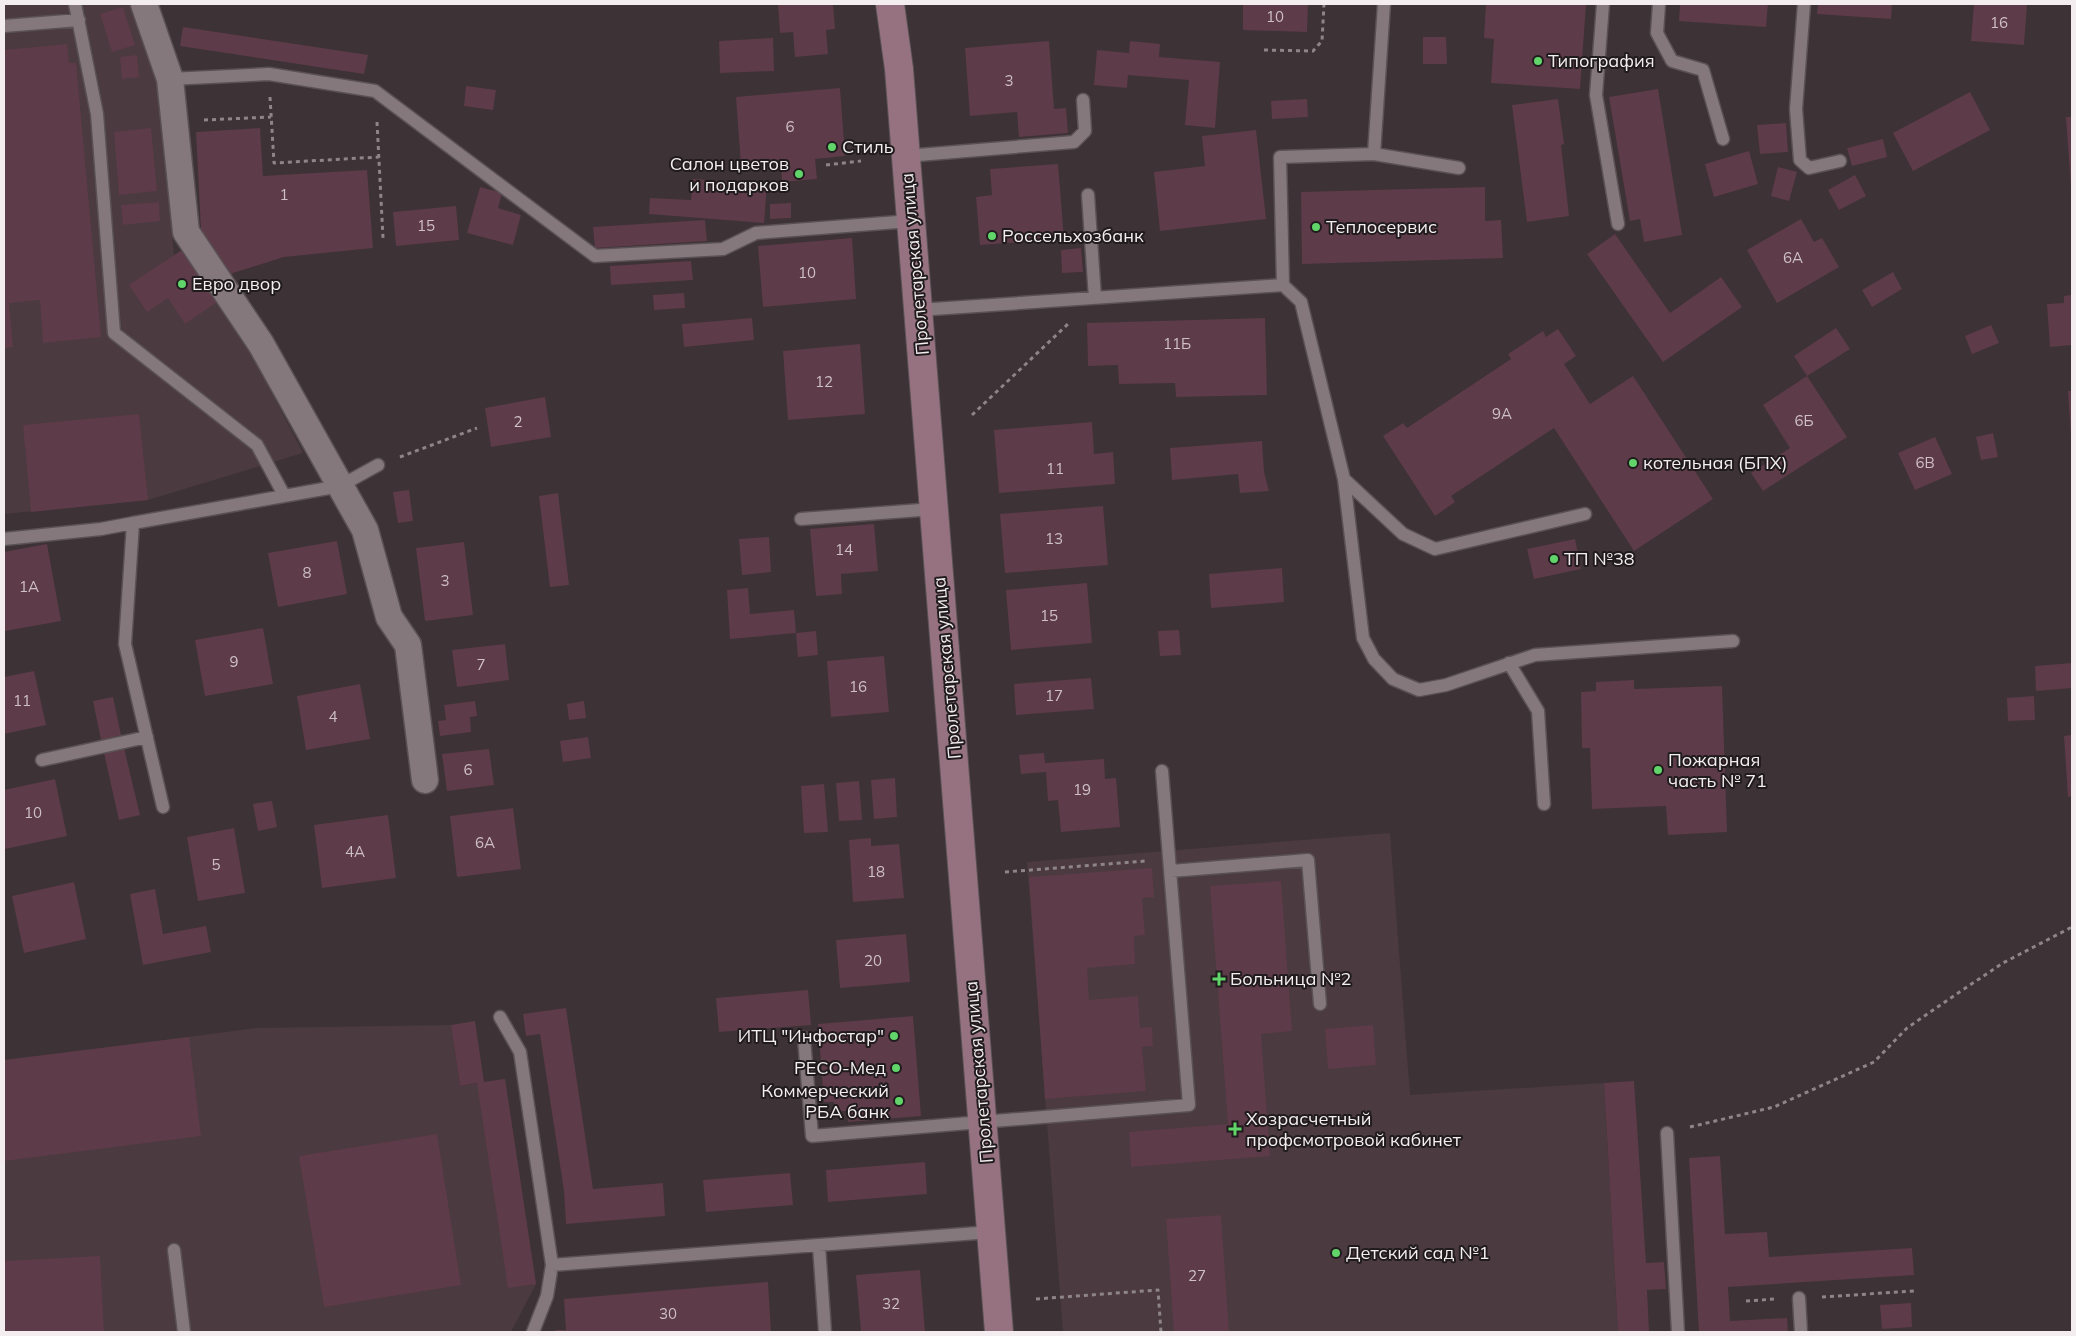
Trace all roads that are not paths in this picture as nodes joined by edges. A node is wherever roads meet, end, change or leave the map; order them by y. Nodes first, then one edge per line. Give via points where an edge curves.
1 (75, 4) edge
2 (144, 4) edge
3 (890, 4) edge
4 (1384, 4) edge
5 (1603, 4) edge
6 (1659, 4) edge
7 (1804, 4) edge
8 (79, 20) junction
9 (4, 26) edge
10 (170, 79) junction
11 (1083, 100) dead end
12 (1723, 139) dead end
13 (1374, 154) junction
14 (906, 156) junction
15 (1840, 161) dead end
16 (1459, 168) dead end
17 (1088, 195) dead end
18 (911, 221) junction
19 (1618, 224) dead end
20 (1283, 285) junction
21 (1095, 298) junction
22 (918, 310) junction
23 (378, 465) road end
24 (1344, 479) junction
25 (340, 486) junction
26 (284, 495) junction
27 (934, 508) junction
28 (1585, 514) dead end
29 (801, 519) dead end
30 (133, 523) junction
31 (4, 539) edge
32 (1733, 641) dead end
33 (1509, 663) junction
34 (147, 737) junction
35 (42, 760) dead end
36 (1162, 771) dead end
37 (425, 780) dead end
38 (1544, 804) dead end
39 (163, 807) dead end
40 (1170, 865) junction
41 (1320, 1004) dead end
42 (500, 1018) dead end
43 (804, 1038) dead end
44 (983, 1122) junction
45 (1666, 1133) road end
46 (991, 1232) junction
47 (818, 1246) junction
48 (174, 1250) dead end
49 (552, 1266) junction
50 (1799, 1298) road end
51 (184, 1332) edge
52 (533, 1332) edge
53 (825, 1332) edge
54 (999, 1332) edge
55 (1678, 1332) edge
56 (1801, 1332) edge

1 - 8 lane
2 - 10 street
3 - 14 main road, Пролетарская улица
4 - 13 lane
5 - 19 lane via 1596,95
6 - 12 lane via 1656,33 1672,61 1703,70
7 - 15 lane via 1796,109 1800,160 1809,168
8 - 9 lane
8 - 26 lane via 98,114 114,333 257,445
10 - 18 lane via 269,74 375,91 596,256 723,249 756,233
10 - 25 street via 186,232 261,344
11 - 14 lane via 1085,131 1074,142
13 - 16 lane
13 - 20 lane via 1280,157
14 - 18 main road, Пролетарская улица
17 - 21 lane
18 - 22 main road, Пролетарская улица
20 - 21 lane
20 - 24 lane via 1301,302
21 - 22 lane
22 - 27 main road, Пролетарская улица
23 - 25 lane
24 - 28 lane via 1403,534 1435,549
24 - 33 lane via 1363,638 1374,659 1393,679 1419,690 1446,685
25 - 26 lane
25 - 37 street via 365,530 389,617 408,645
26 - 30 lane
27 - 29 lane
27 - 44 main road, Пролетарская улица
30 - 31 lane
30 - 34 lane via 125,644
32 - 33 lane via 1535,655
33 - 38 lane via 1538,712
34 - 35 lane
34 - 39 lane
36 - 40 lane
40 - 41 lane via 1308,860
40 - 44 lane via 1189,1105
42 - 49 lane via 520,1052
43 - 44 lane via 812,1136
44 - 46 main road, Пролетарская улица
45 - 55 lane
46 - 47 lane
46 - 54 main road, Пролетарская улица
47 - 49 lane
47 - 53 lane
48 - 51 lane
49 - 52 lane via 547,1296
50 - 56 lane

